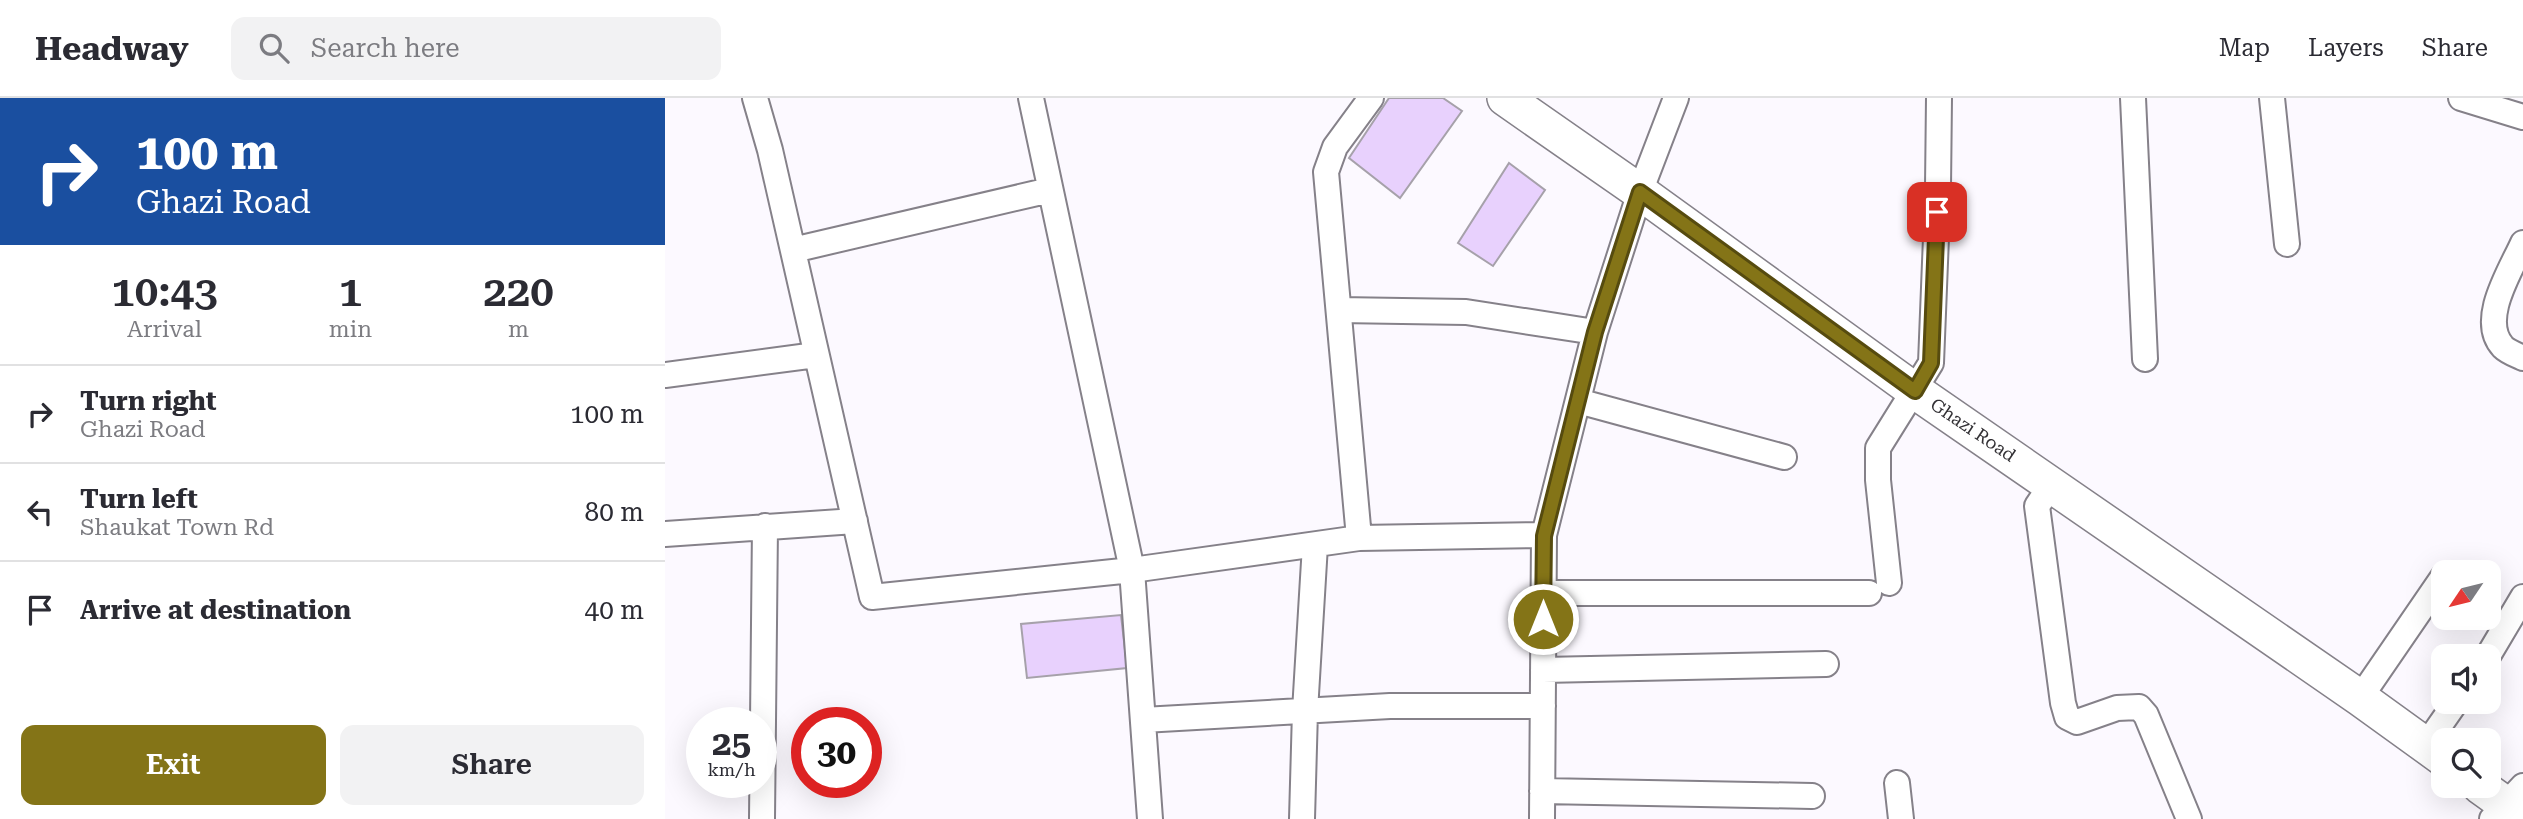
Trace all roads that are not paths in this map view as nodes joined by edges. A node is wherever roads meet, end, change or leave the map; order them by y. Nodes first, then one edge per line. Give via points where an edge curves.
1 (755, 98) edge
2 (1031, 98) edge
3 (1371, 98) edge
4 (1505, 98) edge
5 (1676, 98) edge
6 (1938, 98) edge
7 (2133, 98) edge
8 (2272, 98) edge
9 (2461, 98) edge
10 (2523, 117) edge
11 (1050, 190) junction
12 (1640, 192) junction
13 (2523, 243) edge
14 (2287, 244) dead end
15 (793, 250) junction
16 (1339, 310) junction
17 (1595, 332) junction
18 (816, 355) junction
19 (2523, 358) edge
20 (2145, 359) dead end
21 (665, 375) edge
22 (1915, 391) junction
23 (1578, 401) junction
24 (1784, 457) dead end
25 (2052, 484) junction
26 (855, 521) junction
27 (765, 526) junction
28 (665, 534) edge
29 (1544, 536) junction
30 (1359, 538) junction
31 (1315, 545) junction
32 (1132, 570) junction
33 (1544, 593) junction
34 (2431, 595) edge
35 (2523, 597) edge
36 (2495, 644) edge
37 (1826, 664) dead end
38 (1543, 670) junction
39 (2360, 698) junction
40 (1543, 706) junction
41 (1305, 711) junction
42 (1143, 720) junction
43 (2431, 749) edge
44 (1897, 783) dead end
45 (1542, 791) junction
46 (1812, 796) dead end
47 (762, 819) edge
48 (1150, 819) edge
49 (1302, 819) edge
50 (1542, 819) edge
51 (1901, 819) edge
52 (2189, 819) edge

1 - 15 street
2 - 11 street
3 - 16 street via 1335,147 1326,172
4 - 12 main road, Ghazi Road
5 - 12 street
6 - 22 street via 1931,363
7 - 20 street
8 - 14 street
9 - 10 street
11 - 15 street
11 - 32 street
12 - 17 street
12 - 22 main road, Ghazi Road
13 - 19 street via 2494,309 2494,332 2504,348
15 - 18 street
16 - 17 street via 1466,312
16 - 30 street
17 - 23 street
18 - 21 street
18 - 26 street
22 - 25 main road, Ghazi Road
22 - 33 street via 1878,448 1879,588
23 - 24 street
23 - 29 street
25 - 39 main road, Ghazi Road
25 - 52 street via 2037,506 2067,717 2077,722 2117,708 2139,707
26 - 27 street
26 - 32 street via 872,597
27 - 28 street
27 - 47 street
29 - 30 street
29 - 33 street
30 - 31 street
31 - 32 street
31 - 41 street
32 - 42 street
33 - 38 street
34 - 39 street
35 - 36 street
37 - 38 street
38 - 40 street
39 - 43 main road, Ghazi Road
40 - 41 street
40 - 45 street
41 - 42 street
41 - 49 street
42 - 48 street
44 - 51 street
45 - 46 street
45 - 50 street

